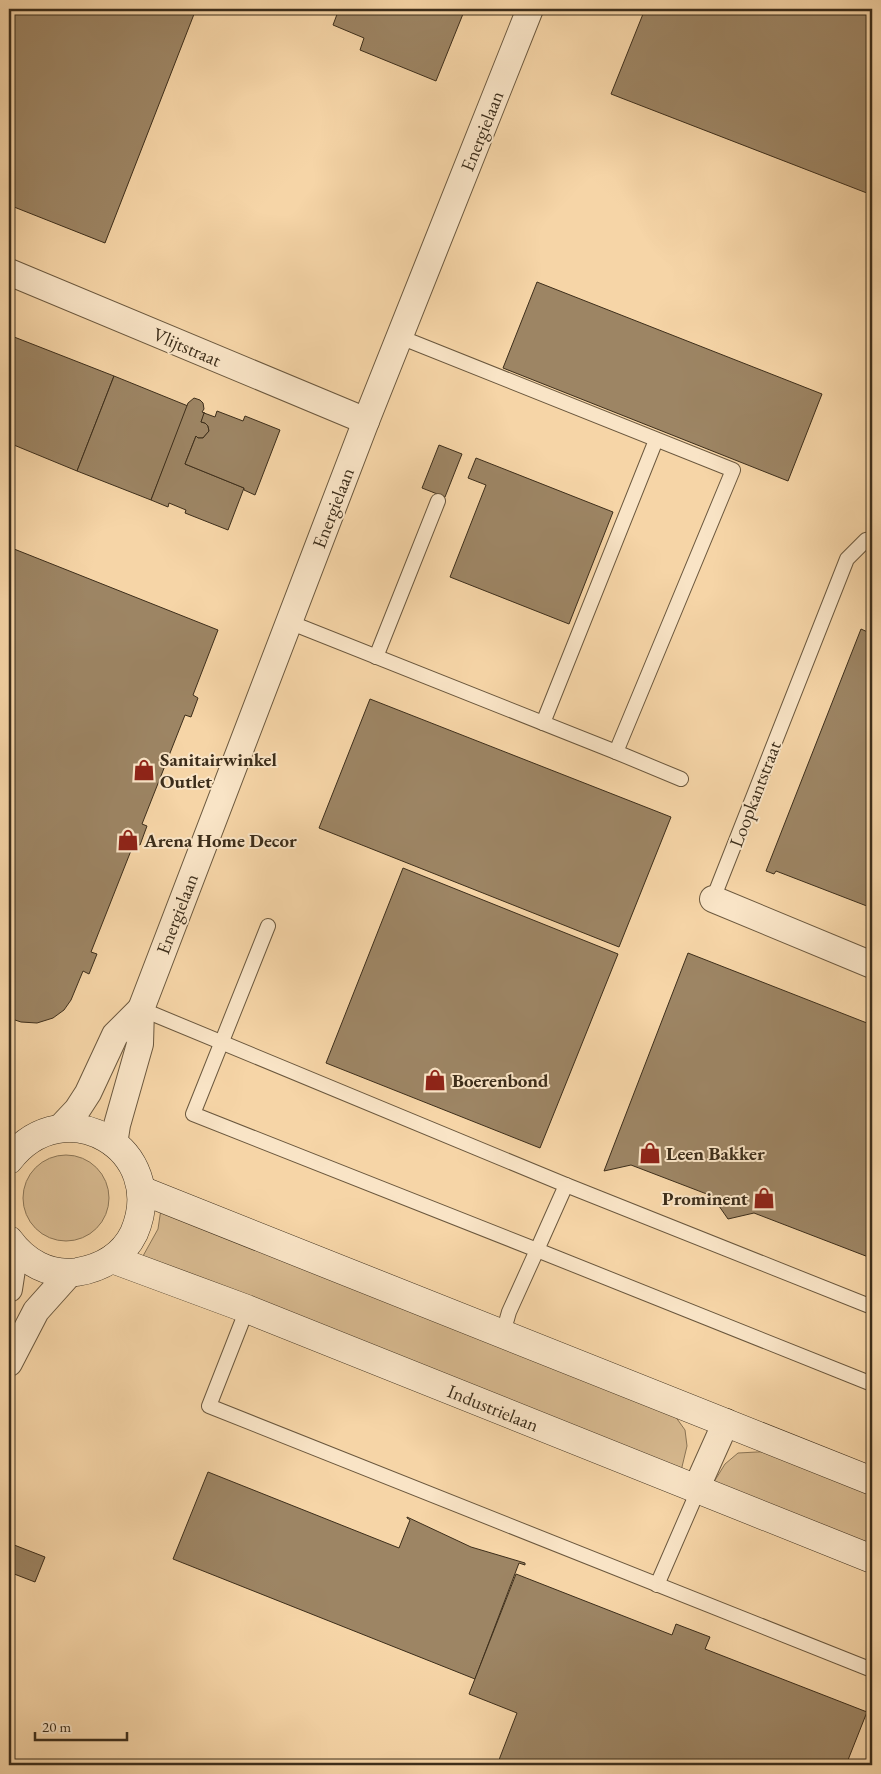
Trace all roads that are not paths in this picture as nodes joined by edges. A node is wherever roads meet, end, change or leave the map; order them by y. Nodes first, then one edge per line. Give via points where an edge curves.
1 (530, 9) edge
2 (9, 272) edge
3 (400, 336) junction
4 (366, 421) junction
5 (656, 440) junction
6 (438, 501) dead end
7 (872, 539) edge
8 (289, 622) junction
9 (376, 656) junction
10 (543, 723) junction
11 (616, 752) junction
12 (681, 779) dead end
13 (713, 899) joint
14 (268, 926) dead end
15 (872, 965) edge
16 (141, 1009) junction
17 (222, 1042) junction
18 (60, 1128) junction
19 (114, 1144) junction
20 (14, 1146) edge
21 (566, 1184) junction
22 (141, 1190) junction
23 (12, 1245) edge
24 (537, 1250) junction
25 (112, 1260) junction
26 (70, 1273) junction
27 (9, 1289) edge
28 (872, 1307) edge
29 (247, 1309) junction
30 (503, 1333) junction
31 (9, 1363) edge
32 (872, 1384) edge
33 (726, 1422) junction
34 (872, 1480) edge
35 (696, 1490) junction
36 (872, 1559) edge
37 (657, 1585) junction
38 (872, 1670) edge

1 - 3 street, Energielaan
2 - 4 street, Vlijtstraat
3 - 4 street, Energielaan
3 - 5 lane
4 - 8 street, Energielaan
5 - 10 lane
5 - 11 lane via 733,470
6 - 9 lane
7 - 13 lane, Loopkantstraat via 866,540 847,559
8 - 9 lane
8 - 16 street, Energielaan
9 - 10 lane
10 - 11 lane
11 - 12 lane
13 - 15 street, Loopkantstraat
14 - 17 lane
16 - 17 lane
16 - 18 street, Energielaan via 115,1035 88,1093
16 - 19 street, Energielaan via 140,1044
17 - 21 lane
17 - 24 lane via 193,1114
18 - 19 main road via 95,1132
18 - 20 main road
19 - 22 main road via 131,1161
21 - 24 lane
21 - 28 lane
22 - 25 main road via 140,1219 131,1239
22 - 30 main road
23 - 26 main road via 24,1258 38,1266 53,1272
23 - 27 street
24 - 30 lane
24 - 32 lane
25 - 26 main road via 92,1270
25 - 29 main road, Industrielaan
26 - 31 street via 36,1311
29 - 35 main road, Industrielaan
29 - 37 lane via 209,1406
30 - 33 main road
33 - 34 main road
33 - 35 street
35 - 36 main road, Industrielaan
35 - 37 lane
37 - 38 lane

